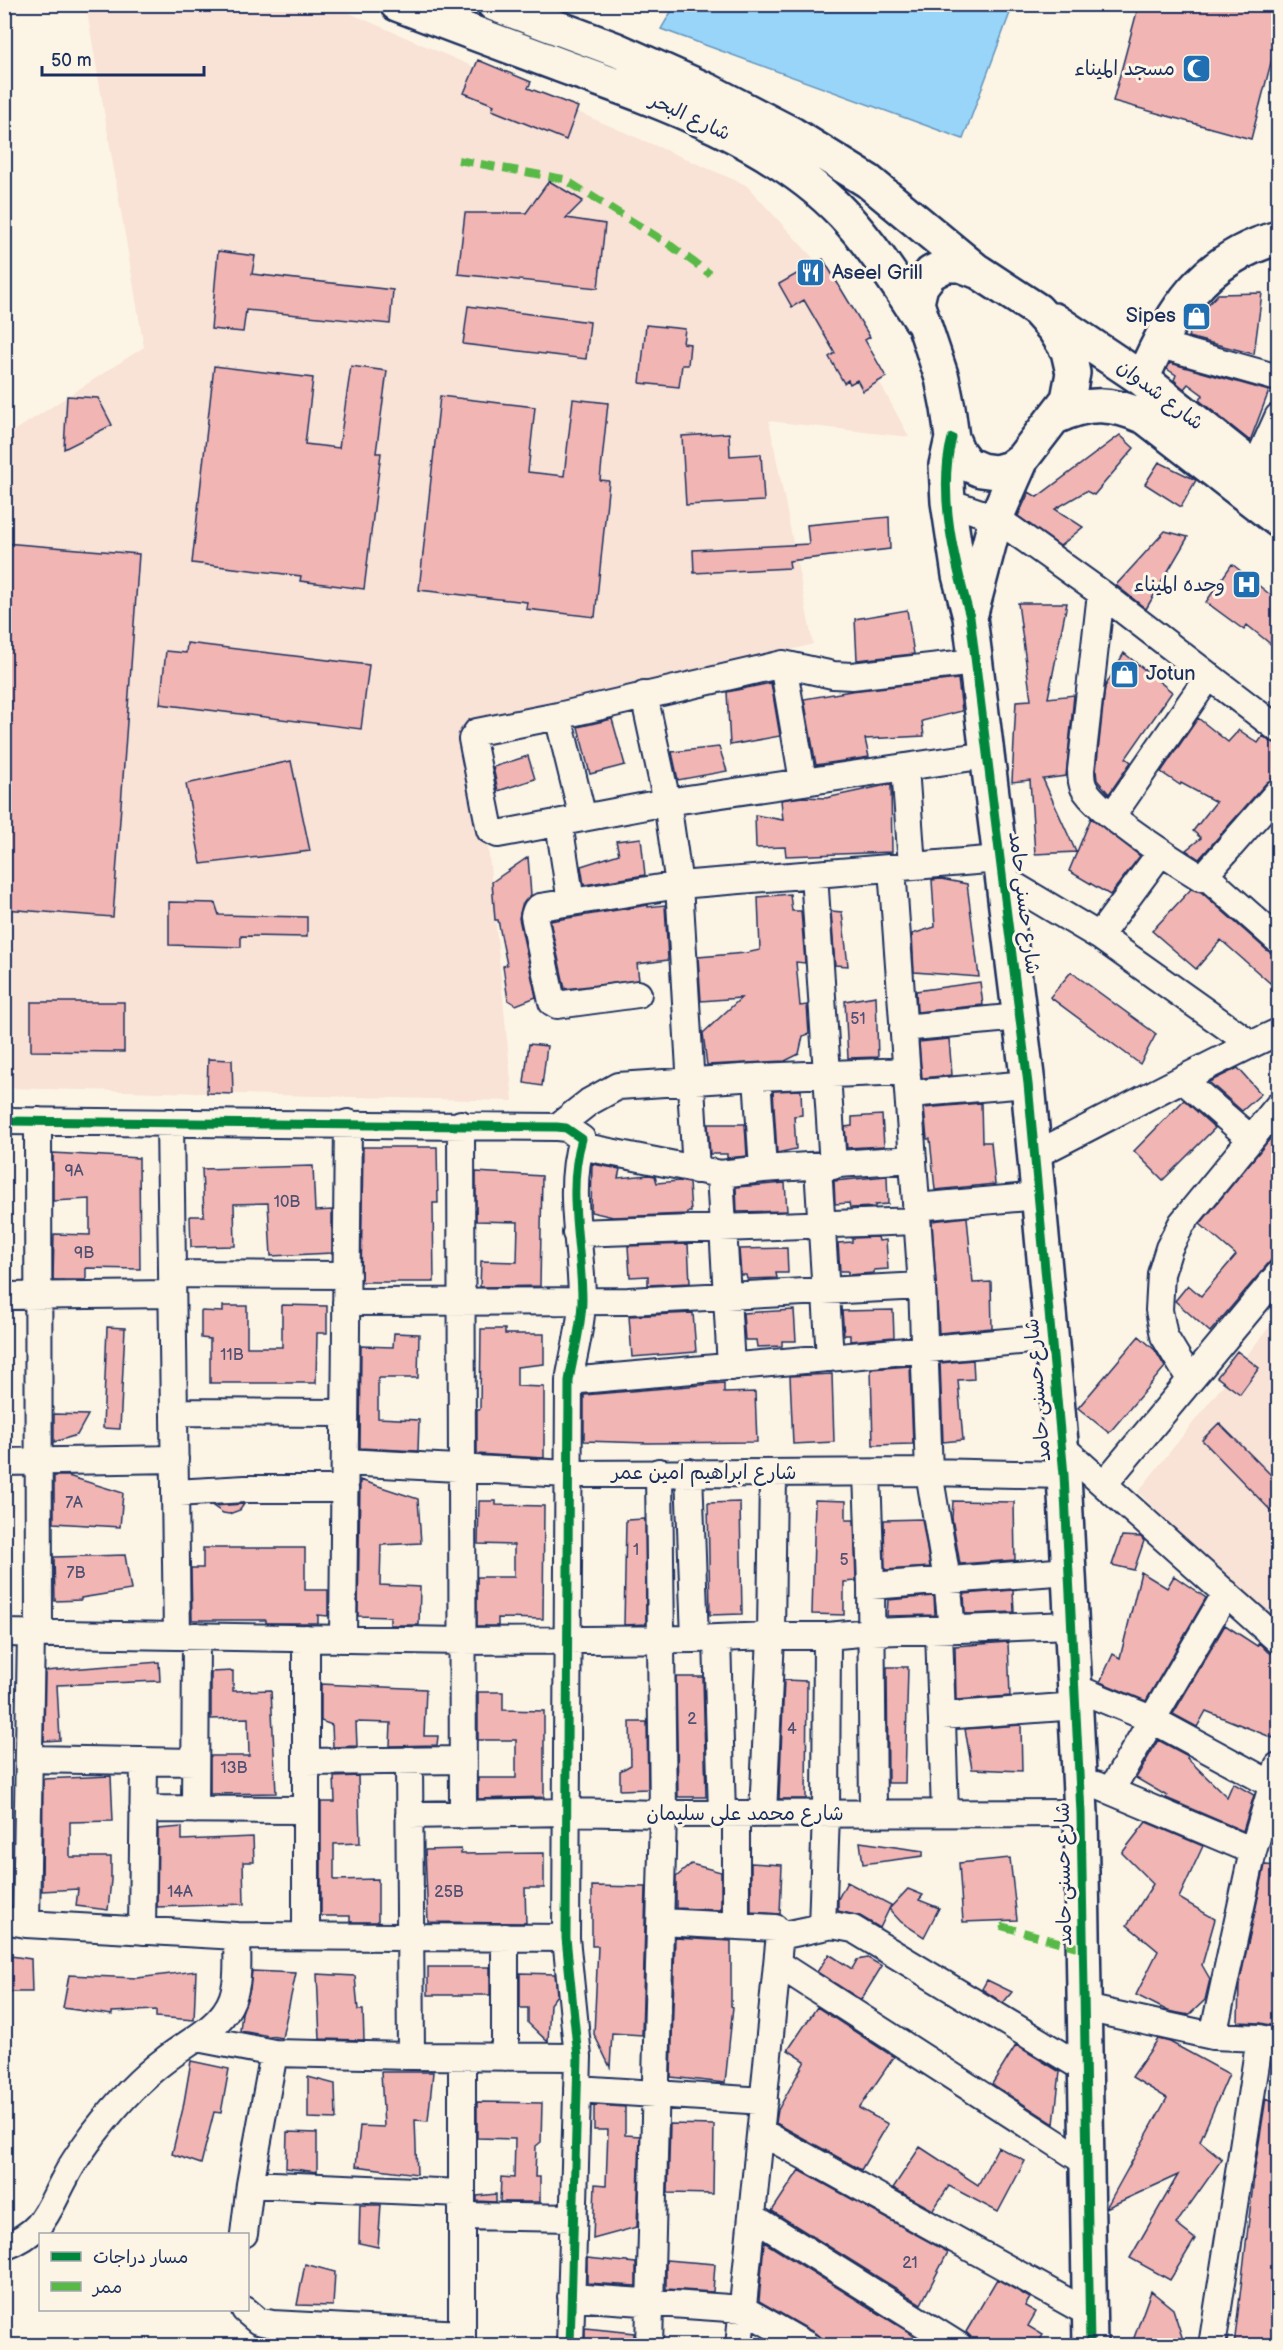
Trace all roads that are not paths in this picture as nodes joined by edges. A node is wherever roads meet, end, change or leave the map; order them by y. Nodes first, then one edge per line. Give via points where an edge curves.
1 (397, 4) edge
2 (494, 4) edge
3 (910, 215) junction
4 (1278, 238) edge
5 (867, 242) junction
6 (979, 272) junction
7 (1037, 309) junction
8 (921, 320) junction
9 (1157, 344) junction
10 (1278, 378) edge
11 (1142, 379) junction
12 (1056, 417) junction
13 (1277, 425) edge
14 (952, 438) junction
15 (1022, 459) junction
16 (1267, 478) edge
17 (948, 502) junction
18 (996, 518) junction
19 (1278, 520) edge
20 (1101, 593) junction
21 (970, 617) junction
22 (975, 662) junction
23 (783, 664) junction
24 (1209, 676) junction
25 (644, 694) junction
26 (558, 716) junction
27 (1275, 720) edge
28 (987, 755) junction
29 (905, 766) junction
30 (803, 781) junction
31 (1278, 792) edge
32 (667, 802) junction
33 (1112, 816) junction
34 (571, 820) junction
35 (1161, 852) junction
36 (902, 867) junction
37 (1001, 869) junction
38 (814, 874) junction
39 (1205, 875) junction
40 (679, 885) junction
41 (571, 902) junction
42 (1099, 936) junction
43 (1278, 940) edge
44 (638, 994) dead end
45 (1020, 1017) junction
46 (903, 1028) junction
47 (1278, 1032) edge
48 (1251, 1044) junction
49 (827, 1075) junction
50 (757, 1077) junction
51 (1183, 1080) junction
52 (691, 1081) junction
53 (908, 1083) junction
54 (1028, 1084) junction
55 (1278, 1106) edge
56 (4, 1121) edge
57 (38, 1121) junction
58 (170, 1122) junction
59 (348, 1123) junction
60 (461, 1124) junction
61 (557, 1127) junction
62 (1251, 1139) junction
63 (580, 1146) junction
64 (1035, 1155) junction
65 (913, 1159) junction
66 (825, 1166) junction
67 (763, 1169) junction
68 (708, 1172) junction
69 (1039, 1196) junction
70 (917, 1214) junction
71 (821, 1225) junction
72 (723, 1229) junction
73 (576, 1233) junction
74 (347, 1275) junction
75 (1278, 1275) edge
76 (172, 1284) junction
77 (922, 1286) junction
78 (825, 1290) junction
79 (727, 1295) junction
80 (4, 1296) edge
81 (38, 1296) junction
82 (461, 1301) junction
83 (582, 1301) junction
84 (346, 1302) junction
85 (1052, 1338) junction
86 (924, 1349) junction
87 (830, 1358) junction
88 (731, 1367) junction
89 (1190, 1379) junction
90 (569, 1382) junction
91 (174, 1412) junction
92 (345, 1413) junction
93 (175, 1459) junction
94 (1063, 1461) junction
95 (4, 1462) edge
96 (39, 1462) junction
97 (345, 1462) junction
98 (461, 1467) junction
99 (659, 1472) junction
100 (689, 1472) junction
101 (930, 1472) junction
102 (773, 1473) junction
103 (867, 1473) junction
104 (568, 1474) junction
105 (1104, 1484) junction
106 (345, 1489) junction
107 (175, 1493) junction
108 (1069, 1571) junction
109 (947, 1580) junction
110 (871, 1586) junction
111 (1226, 1593) junction
112 (1072, 1625) junction
113 (945, 1629) junction
114 (871, 1632) junction
115 (4, 1633) edge
116 (35, 1633) junction
117 (187, 1636) junction
118 (771, 1636) junction
119 (827, 1636) junction
120 (306, 1638) junction
121 (706, 1638) junction
122 (343, 1639) junction
123 (568, 1640) junction
124 (661, 1640) junction
125 (1278, 1640) edge
126 (462, 1641) junction
127 (1076, 1697) junction
128 (942, 1716) junction
129 (1151, 1719) junction
130 (29, 1759) junction
131 (409, 1760) junction
132 (462, 1760) junction
133 (144, 1761) junction
134 (195, 1762) junction
135 (306, 1762) junction
136 (1276, 1775) edge
137 (1080, 1778) junction
138 (1111, 1790) junction
139 (144, 1809) junction
140 (195, 1810) junction
141 (306, 1810) junction
142 (566, 1812) junction
143 (1082, 1813) junction
144 (663, 1814) junction
145 (729, 1814) junction
146 (764, 1814) junction
147 (826, 1814) junction
148 (873, 1814) junction
149 (945, 1814) junction
150 (409, 1815) junction
151 (462, 1815) junction
152 (1271, 1819) edge
153 (1253, 1851) junction
154 (15, 1922) edge
155 (660, 1922) junction
156 (736, 1926) junction
157 (822, 1927) junction
158 (142, 1931) junction
159 (237, 1936) junction
160 (306, 1936) junction
161 (410, 1936) junction
162 (780, 1936) junction
163 (505, 1937) junction
164 (566, 1938) junction
165 (778, 1964) junction
166 (1085, 2008) junction
167 (1213, 2036) junction
168 (197, 2038) junction
169 (1269, 2041) edge
170 (274, 2053) junction
171 (411, 2056) junction
172 (462, 2057) junction
173 (505, 2057) junction
174 (578, 2057) junction
175 (1086, 2070) junction
176 (577, 2089) junction
177 (656, 2094) junction
178 (764, 2101) junction
179 (761, 2132) junction
180 (1087, 2163) junction
181 (250, 2184) junction
182 (462, 2205) junction
183 (574, 2217) junction
184 (753, 2217) junction
185 (244, 2233) edge
186 (4, 2247) edge
187 (571, 2296) junction
188 (651, 2302) junction
189 (743, 2309) junction
190 (245, 2311) edge
191 (1090, 2314) junction
192 (462, 2340) edge
193 (570, 2346) edge
194 (649, 2346) edge
195 (739, 2346) edge
196 (808, 2346) edge
197 (959, 2346) edge
198 (1090, 2346) edge
199 (1212, 2346) edge

1 - 5 main road, شارع البحر via 635,92 759,150 809,184
2 - 3 main road, شارع البحر via 617,50 709,91 792,134 868,181
3 - 5 main road via 903,239 892,246 879,247
3 - 6 main road, شارع البحر
4 - 9 main road via 1224,261 1190,292
5 - 8 main road, شارع البحر
6 - 7 main road, شارع شدوان
6 - 8 main road via 962,265 946,265 931,273 921,286 917,303
7 - 11 main road, شارع شدوان
7 - 12 main road via 1068,351 1073,373 1068,399
8 - 14 main road via 942,378
9 - 10 street
9 - 11 main road
11 - 16 main road, شارع شدوان
12 - 15 main road
12 - 19 main road, شارع شدوان via 1074,408 1098,405 1122,408 1145,417
13 - 16 street
14 - 15 main road via 967,464 981,470 996,472
14 - 17 main road, شارع حسنى حامد via 946,465
15 - 18 main road, شارع حسنى حامد
17 - 18 street
17 - 21 main road, شارع حسنى حامد
18 - 20 street
18 - 21 main road, شارع حسنى حامد
20 - 24 street
20 - 33 street via 1081,780 1090,796
21 - 22 main road, شارع حسنى حامد
22 - 23 street via 852,676
22 - 28 main road, شارع حسنى حامد
23 - 25 street
23 - 30 street
24 - 27 street
24 - 33 street
25 - 26 street
25 - 32 street
26 - 34 street
26 - 34 street via 477,732 472,739 493,833
28 - 29 street
28 - 37 main road, شارع حسنى حامد
29 - 30 street
29 - 36 street
30 - 32 street
31 - 39 street
32 - 34 street
32 - 40 street
33 - 35 street
34 - 41 street
35 - 39 street via 1200,877
35 - 42 street
36 - 37 street
36 - 38 street
36 - 46 street
37 - 42 street
37 - 45 main road, شارع حسنى حامد
38 - 40 street
38 - 49 street
39 - 43 street
40 - 41 street
40 - 52 street
41 - 44 street via 540,907 534,913 552,1002 557,1005
42 - 48 street
45 - 46 street
45 - 54 main road, شارع حسنى حامد
46 - 53 street
47 - 48 street
48 - 51 street
49 - 50 street
49 - 53 street
49 - 66 street
50 - 52 street
50 - 67 street
51 - 62 street
51 - 64 street
52 - 61 street via 618,1086
52 - 68 street
53 - 54 street
53 - 65 street
54 - 64 main road, شارع حسنى حامد
55 - 62 street
56 - 57 street
57 - 58 street
57 - 81 street
58 - 59 street
58 - 76 street
59 - 60 street
59 - 74 street
60 - 61 street
60 - 82 street
61 - 63 street via 575,1133 582,1139
62 - 89 street via 1182,1223 1161,1274 1159,1310 1164,1336
63 - 68 street
63 - 73 street
64 - 69 main road, شارع حسنى حامد
65 - 66 street
65 - 70 street
66 - 67 street
66 - 71 street
67 - 68 street
68 - 72 street
69 - 70 street
69 - 85 main road, شارع حسنى حامد
70 - 71 street
70 - 77 street
71 - 72 street
71 - 78 street
72 - 73 street
72 - 79 street
73 - 83 street
74 - 76 street
74 - 84 street
75 - 89 street
76 - 81 street
76 - 91 street
77 - 78 street
77 - 86 street
78 - 79 street
78 - 87 street
79 - 83 street
79 - 88 street
80 - 81 street
81 - 96 street
82 - 83 street
82 - 84 street
82 - 98 street
83 - 90 street
84 - 92 street
85 - 86 street
85 - 94 main road, شارع حسنى حامد
86 - 87 street
86 - 101 street
87 - 88 street
88 - 90 street
89 - 105 street
90 - 104 street
91 - 92 street
91 - 93 street
92 - 97 street
93 - 96 street
93 - 107 street
94 - 101 street, شارع ابراهيم امين عمر
94 - 105 street
94 - 108 main road, شارع حسنى حامد
95 - 96 street
96 - 116 street
97 - 98 street, شارع ابراهيم امين عمر
97 - 106 street
98 - 104 street, شارع ابراهيم امين عمر
98 - 126 street
99 - 100 street, شارع ابراهيم امين عمر
99 - 104 street, شارع ابراهيم امين عمر
99 - 124 street
100 - 102 street, شارع ابراهيم امين عمر
100 - 121 street
101 - 103 street, شارع ابراهيم امين عمر
101 - 109 street
102 - 103 street, شارع ابراهيم امين عمر
102 - 118 street
103 - 110 street
104 - 123 street
105 - 111 street
106 - 107 street
106 - 122 street
107 - 117 street
108 - 109 street
108 - 112 main road, شارع حسنى حامد
109 - 110 street
109 - 113 street
110 - 114 street
111 - 125 street
111 - 129 street
112 - 113 street
112 - 127 main road, شارع حسنى حامد
113 - 114 street
113 - 128 street
114 - 119 street
114 - 148 street
115 - 116 street
116 - 117 street
116 - 130 street
117 - 120 street
117 - 134 street
118 - 119 street
118 - 121 street
118 - 146 street
119 - 147 street
120 - 122 street
120 - 135 street
121 - 124 street
121 - 145 street
122 - 126 street
123 - 124 street
123 - 126 street
123 - 142 street
124 - 144 street
126 - 132 street
127 - 128 street
127 - 129 street
127 - 137 main road, شارع حسنى حامد
128 - 149 street
129 - 136 street
129 - 138 street
130 - 133 street
130 - 154 street
131 - 132 street
131 - 135 street
131 - 150 street
132 - 151 street
133 - 134 street
133 - 139 street
134 - 140 street
135 - 141 street
136 - 152 street
137 - 138 street
137 - 143 main road, شارع حسنى حامد
138 - 153 street
139 - 140 street
139 - 158 street
140 - 141 street
141 - 160 street
142 - 144 street, شارع محمد على سليمان
142 - 151 street, شارع محمد على سليمان
142 - 164 street
143 - 149 street, شارع محمد على سليمان
143 - 166 main road, شارع حسنى حامد
144 - 145 street, شارع محمد على سليمان
144 - 155 street
145 - 146 street, شارع محمد على سليمان
145 - 156 street
146 - 147 street, شارع محمد على سليمان
147 - 148 street, شارع محمد على سليمان
147 - 157 street
148 - 149 street, شارع محمد على سليمان
150 - 151 street, شارع محمد على سليمان
150 - 161 street
152 - 153 street
153 - 167 street
154 - 158 street
155 - 156 street
155 - 177 street
156 - 162 street via 775,1928
157 - 162 street
157 - 175 street via 854,1929
158 - 159 street
159 - 160 street
159 - 168 street via 233,1998 225,2012
160 - 161 street
161 - 163 street
161 - 171 street
162 - 165 street
163 - 164 street
163 - 173 street
164 - 174 street
165 - 178 street
165 - 180 street
166 - 167 street
166 - 175 main road, شارع حسنى حامد
167 - 169 street
168 - 170 street
168 - 186 street via 156,2067 110,2112 73,2163 40,2225 23,2240
169 - 199 street
170 - 171 street
170 - 181 street
171 - 172 street
172 - 173 street
172 - 182 street
173 - 174 street
174 - 176 street
175 - 180 main road, شارع حسنى حامد
176 - 177 street
176 - 183 street
177 - 178 street
177 - 188 street
178 - 179 street
179 - 184 street
179 - 191 street
180 - 191 main road, شارع حسنى حامد
181 - 182 street
181 - 185 street
182 - 183 street
182 - 192 street
183 - 187 street
184 - 189 street
184 - 197 street
187 - 188 street
187 - 193 street
188 - 189 street
188 - 194 street
189 - 195 street
189 - 196 street
190 - 192 street via 258,2321 272,2324
191 - 198 main road, شارع حسنى حامد

